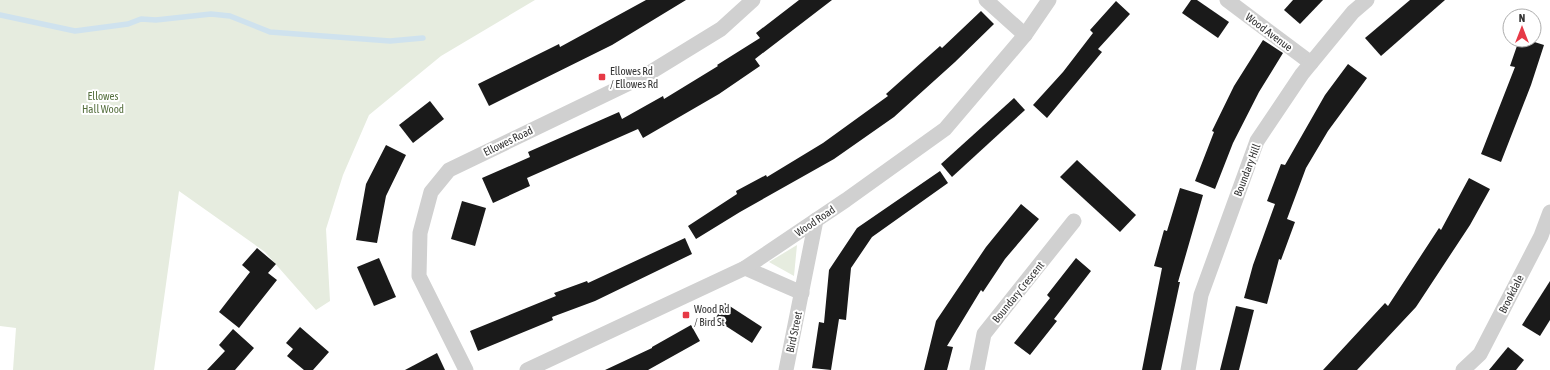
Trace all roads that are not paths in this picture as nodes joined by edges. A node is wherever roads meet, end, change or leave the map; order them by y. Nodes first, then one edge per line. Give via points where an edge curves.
1 (753, 0) edge
2 (986, 0) edge
3 (1049, 0) edge
4 (1227, 0) edge
5 (1367, 0) edge
6 (1024, 35) junction
7 (1311, 63) junction
8 (1550, 212) edge
9 (816, 220) junction
10 (1074, 221) dead end
11 (745, 268) junction
12 (802, 293) junction
13 (466, 370) edge
14 (527, 370) edge
15 (786, 370) edge
16 (977, 370) edge
17 (1188, 370) edge
18 (1463, 370) edge

1 - 13 street, Ellowes Road via 721,29 646,75 449,170 431,192 420,233 419,276
2 - 6 street
3 - 6 street, Wood Road
4 - 7 street, Wood Avenue
5 - 7 street, Boundary Hill via 1353,12
6 - 9 street, Wood Road via 944,128
7 - 17 street, Boundary Hill via 1257,141 1201,295
8 - 18 street, Brookdale via 1541,236 1480,354
9 - 11 street, Wood Road
9 - 12 street, Bird Street
10 - 16 street, Boundary Crescent via 984,334
11 - 12 street
11 - 14 street, Wood Road
12 - 15 street, Bird Street

